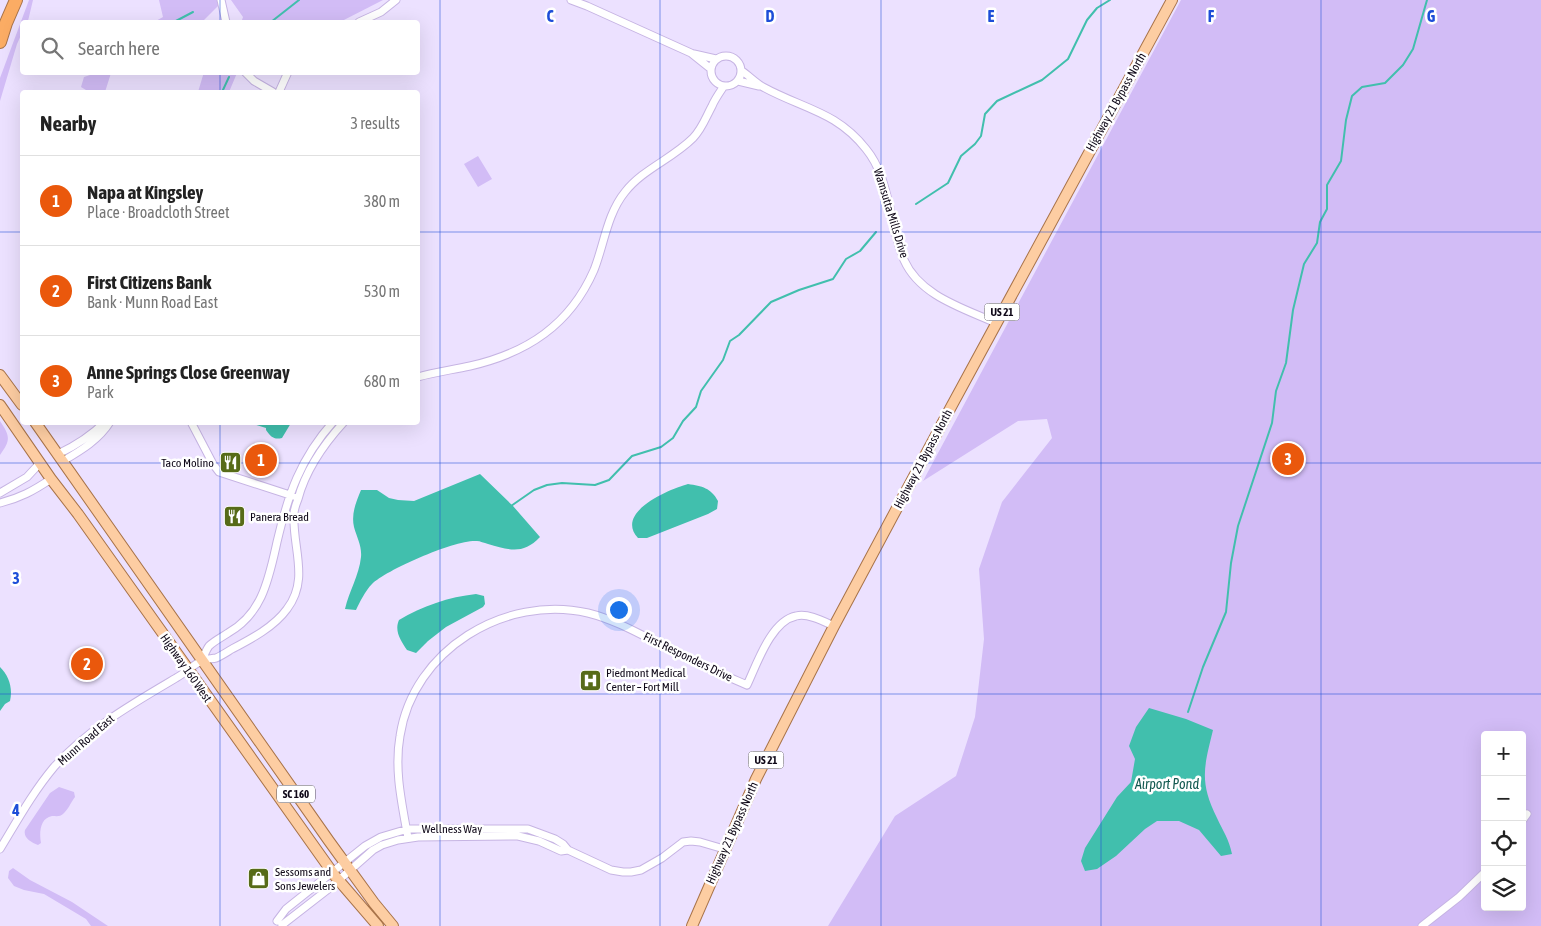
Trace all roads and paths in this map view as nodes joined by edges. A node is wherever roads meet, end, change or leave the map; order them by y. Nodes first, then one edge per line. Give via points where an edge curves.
1 (16, 0) edge
2 (221, 0) edge
3 (396, 0) edge
4 (571, 0) edge
5 (1172, 0) edge
6 (226, 20) edge
7 (363, 20) edge
8 (0, 42) edge
9 (691, 53) junction
10 (716, 59) junction
11 (711, 69) junction
12 (742, 71) junction
13 (248, 75) edge
14 (287, 75) edge
15 (738, 81) junction
16 (720, 84) junction
17 (762, 86) junction
18 (270, 90) edge
19 (280, 90) edge
20 (996, 322) junction
21 (0, 375) edge
22 (420, 377) edge
23 (20, 402) edge
24 (0, 405) edge
25 (37, 425) edge
26 (102, 425) edge
27 (108, 425) edge
28 (193, 425) edge
29 (331, 425) edge
30 (341, 425) edge
31 (60, 458) junction
32 (40, 463) junction
33 (51, 479) junction
34 (0, 493) edge
35 (290, 496) junction
36 (298, 498) junction
37 (0, 503) edge
38 (834, 626) junction
39 (202, 660) junction
40 (188, 670) junction
41 (406, 830) junction
42 (504, 832) junction
43 (408, 838) junction
44 (0, 849) edge
45 (724, 849) junction
46 (341, 871) junction
47 (1481, 876) edge
48 (279, 923) dead end
49 (378, 926) edge
50 (393, 926) edge
51 (692, 926) edge
52 (1422, 926) edge

1 - 8 highway
2 - 6 street
3 - 7 street
4 - 9 street, Wamsutta Mills Drive
5 - 20 main road, Highway 21 Bypass North / US 21
9 - 10 street, Wamsutta Mills Drive
9 - 11 street, Wamsutta Mills Drive
10 - 11 street
10 - 12 street, Wamsutta Mills Drive via 725,55 735,58
11 - 16 street, Wamsutta Mills Drive via 712,77
12 - 15 street
12 - 17 street, Wamsutta Mills Drive
13 - 18 street
14 - 19 street
15 - 16 street
15 - 17 street, Wamsutta Mills Drive
16 - 22 street via 703,124 692,139 643,174 624,194 614,212 591,276 574,304 555,325 510,354
17 - 20 street, Wamsutta Mills Drive via 832,118 858,140 881,174 897,239 915,277 941,298
20 - 38 main road, Highway 21 Bypass North / US 21
21 - 23 main road
24 - 32 main road, Highway 160 West / SC 160
25 - 31 main road, Highway 160 West / SC 160
26 - 31 street
27 - 31 street via 85,447
28 - 35 street via 219,472
29 - 35 street via 308,455
30 - 36 street via 318,453
31 - 39 main road, Highway 160 West / SC 160
32 - 33 main road, Highway 160 West / SC 160
32 - 34 street via 27,477
33 - 37 street via 31,492
33 - 40 main road, Highway 160 West / SC 160
35 - 36 street
35 - 39 street via 261,598 247,618 209,647
36 - 39 street via 294,513 298,587 289,608 268,628 217,658
38 - 41 street, First Responders Drive via 815,618 796,616 779,624 747,685 613,621 587,613 538,610 504,616 481,626 461,639 432,667 405,715 398,771
38 - 45 main road, Highway 21 Bypass North / US 21
39 - 40 street, Munn Road East
39 - 46 main road, Highway 160 West / SC 160
40 - 44 street, Munn Road East via 116,714 71,750 33,796
40 - 46 main road, Highway 160 West / SC 160
41 - 42 street, Wellness Way
41 - 43 street, First Responders Drive
41 - 46 street, Wellness Way via 374,840 356,852
42 - 43 street, Wellness Way
42 - 45 street, Wellness Way via 540,841 561,851 568,850 611,870 631,872 662,858 683,842 700,842
43 - 46 street, Wellness Way via 382,845
45 - 51 main road, Highway 21 Bypass North / US 21
46 - 48 street
46 - 49 main road, Highway 160 West / SC 160
46 - 50 main road, Highway 160 West / SC 160
47 - 52 street

